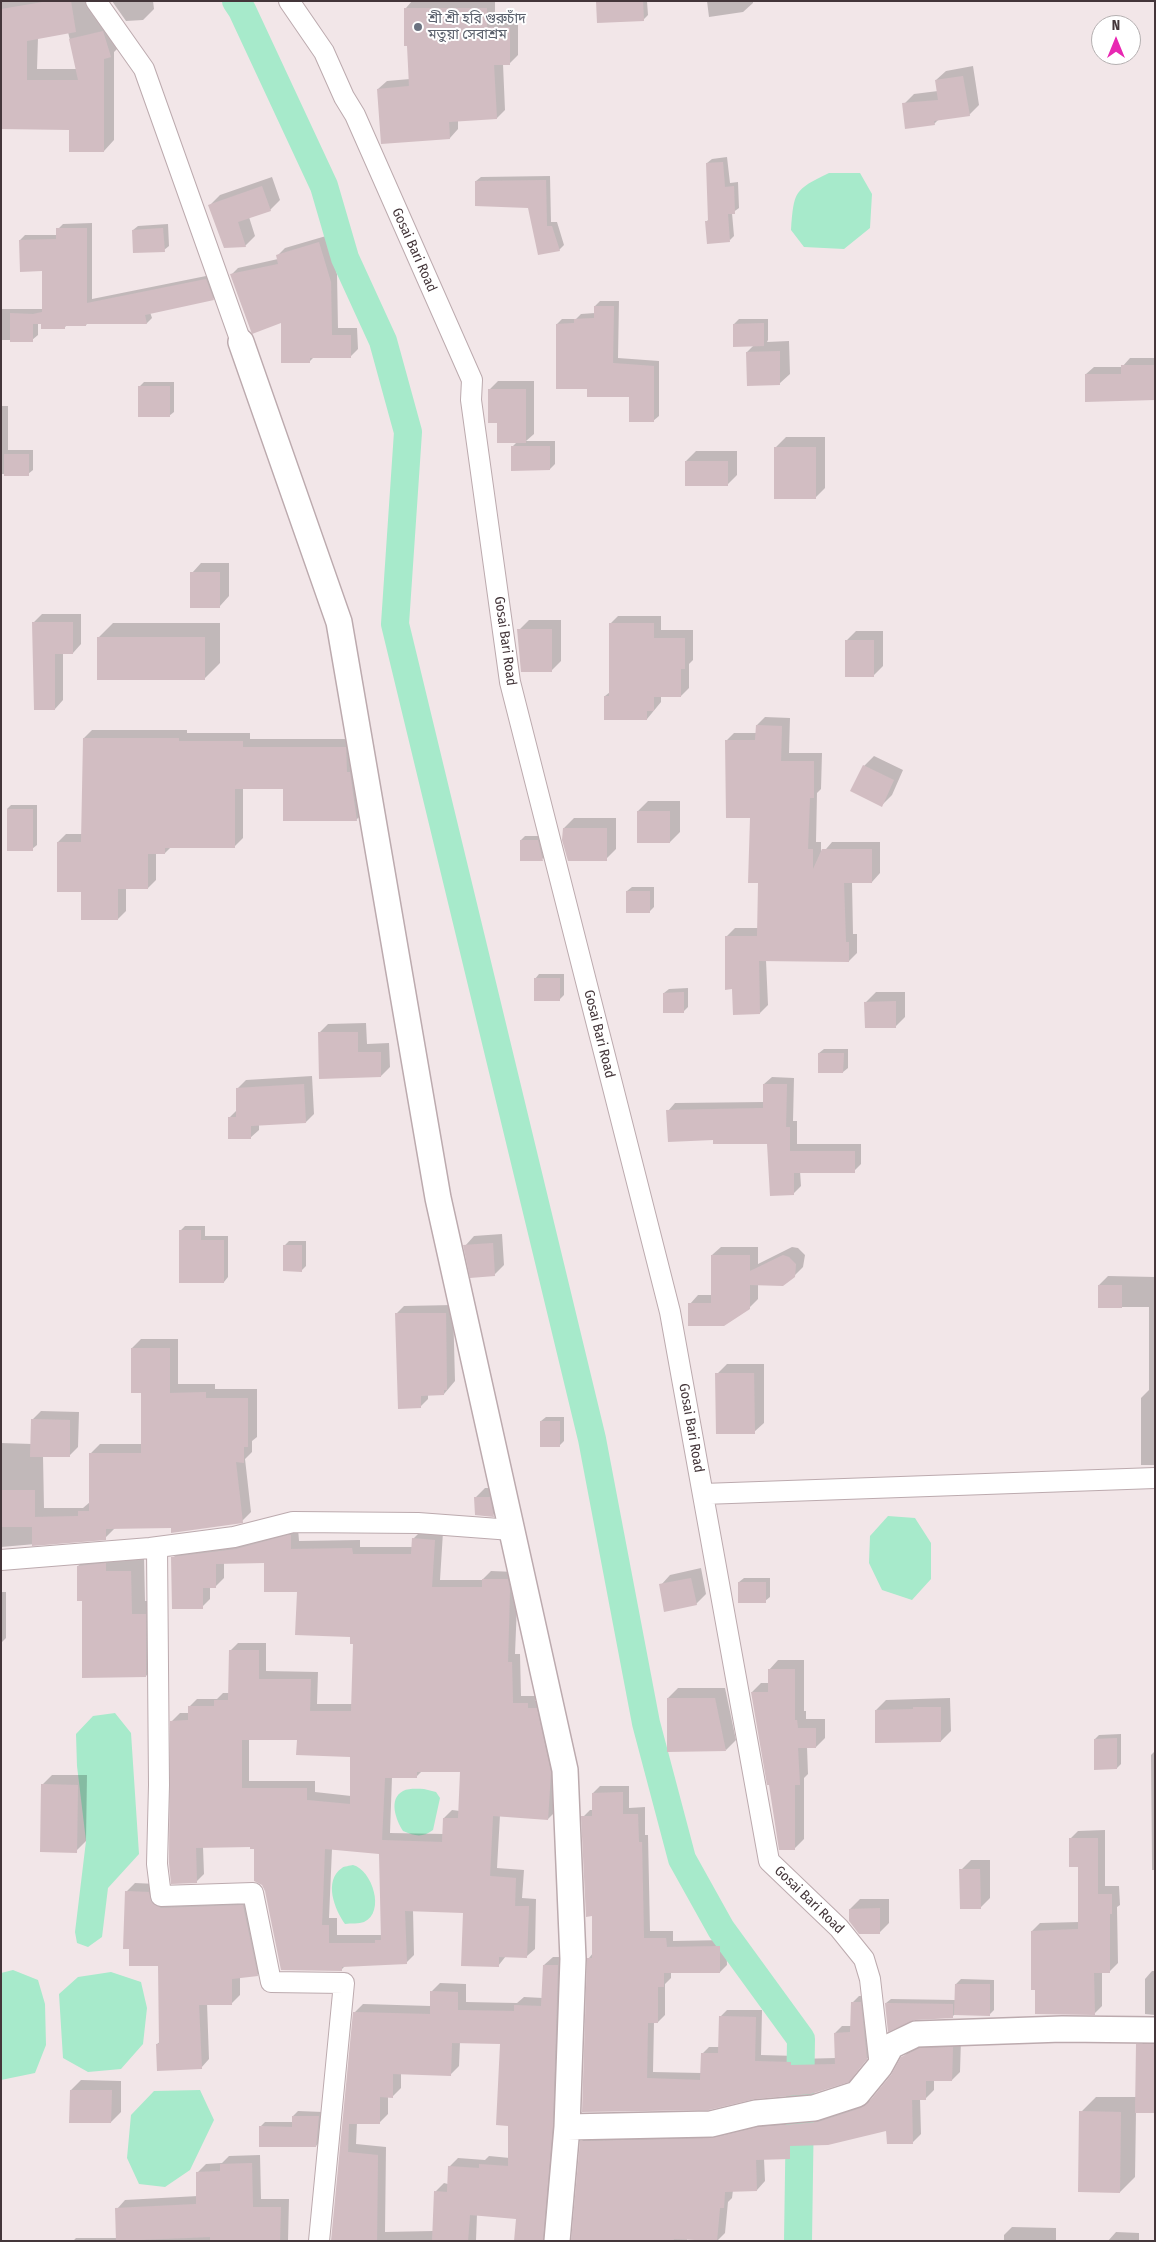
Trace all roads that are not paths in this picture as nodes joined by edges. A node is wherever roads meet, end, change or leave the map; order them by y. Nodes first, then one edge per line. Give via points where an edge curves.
1 (96, 1) edge
2 (289, 1) edge
3 (241, 342) joint
4 (1155, 1478) edge
5 (702, 1494) junction
6 (512, 1530) junction
7 (157, 1547) junction
8 (1, 1560) edge
9 (1155, 2030) edge
10 (880, 2066) junction
11 (567, 2127) junction
12 (319, 2241) edge
13 (557, 2241) edge

1 - 3 street via 144,69
2 - 5 street, Gosai Bari Road via 324,52 355,115 472,380 471,400 510,682 670,1312
3 - 6 street via 339,622 438,1198
4 - 5 street
5 - 10 street, Gosai Bari Road via 769,1861 839,1928 864,1960 870,1979
6 - 7 street via 418,1523 293,1522 234,1537
6 - 11 street via 565,1770 573,1960
7 - 8 street
7 - 12 street via 157,1864 161,1896 252,1893 271,1982 344,1983
9 - 10 street via 1062,2029 916,2034 891,2046
10 - 11 street via 857,2094 814,2108 756,2113 711,2124
11 - 13 street

